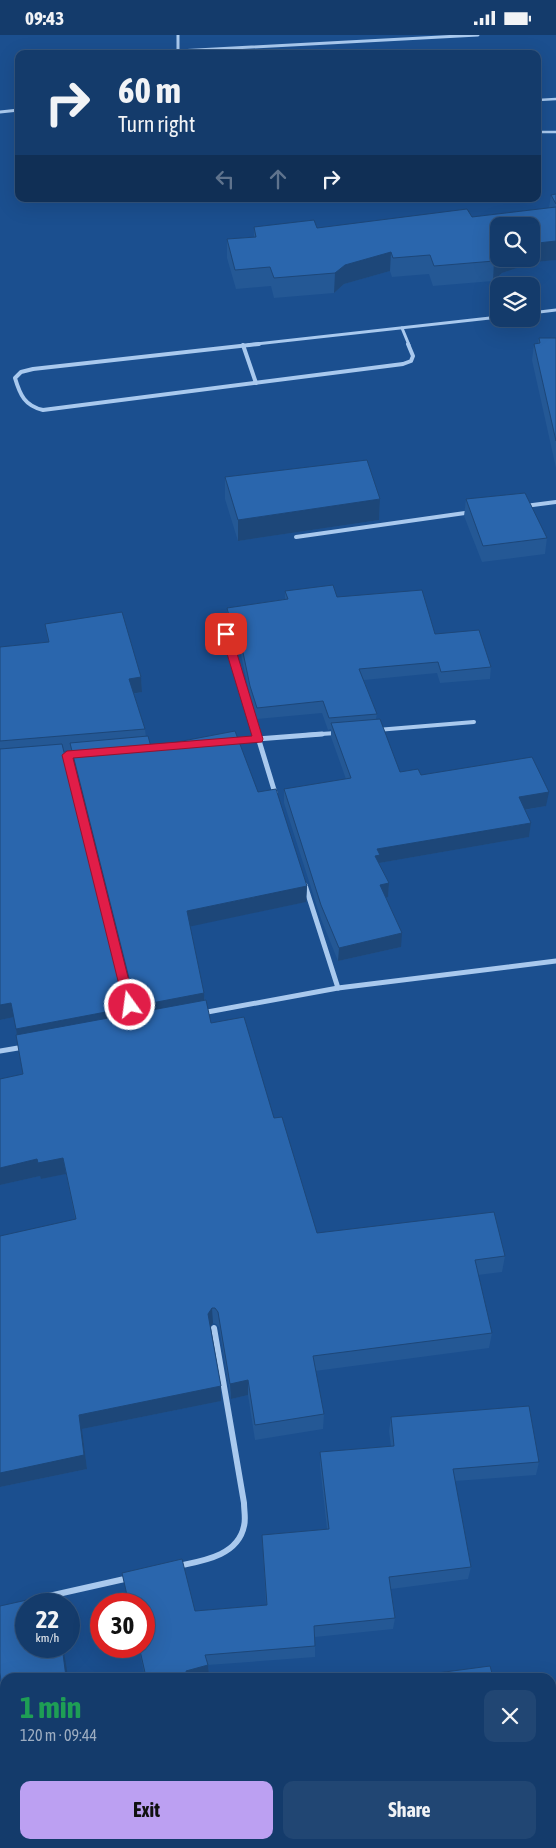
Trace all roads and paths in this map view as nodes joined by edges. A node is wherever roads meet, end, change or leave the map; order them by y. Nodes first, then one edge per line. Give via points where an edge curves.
1 (178, 35) edge
2 (478, 35) edge
3 (178, 50) edge
4 (228, 50) edge
5 (556, 99) edge
6 (541, 100) edge
7 (15, 110) edge
8 (0, 112) edge
9 (541, 132) edge
10 (556, 132) edge
11 (556, 310) edge
12 (540, 312) edge
13 (490, 318) edge
14 (402, 328) junction
15 (243, 345) junction
16 (256, 383) junction
17 (556, 502) edge
18 (517, 507) edge
19 (478, 511) edge
20 (296, 537) dead end
21 (226, 634) dead end
22 (474, 722) dead end
23 (366, 731) edge
24 (346, 733) edge
25 (258, 739) junction
26 (231, 742) edge
27 (85, 753) edge
28 (67, 755) junction
29 (48, 757) edge
30 (276, 795) edge
31 (302, 878) edge
32 (556, 961) edge
33 (338, 988) junction
34 (192, 1014) edge
35 (134, 1025) edge
36 (29, 1046) edge
37 (0, 1051) edge
38 (214, 1328) edge
39 (173, 1568) edge
40 (135, 1577) edge
41 (64, 1593) edge

1 - 3 street
2 - 4 street
5 - 6 lane
7 - 8 street
9 - 10 lane
11 - 12 street
13 - 14 street
14 - 15 street
14 - 16 street via 411,361
15 - 16 street
15 - 16 street via 33,369 21,372 15,378 25,404 43,410
17 - 18 street
19 - 20 street
21 - 25 street
22 - 23 street
24 - 25 street
25 - 26 street
25 - 30 street
27 - 28 street
28 - 29 street
28 - 35 street
31 - 33 street
32 - 33 street
33 - 34 street
36 - 37 street
38 - 39 street via 244,1503 244,1530 231,1549 212,1559
40 - 41 street

